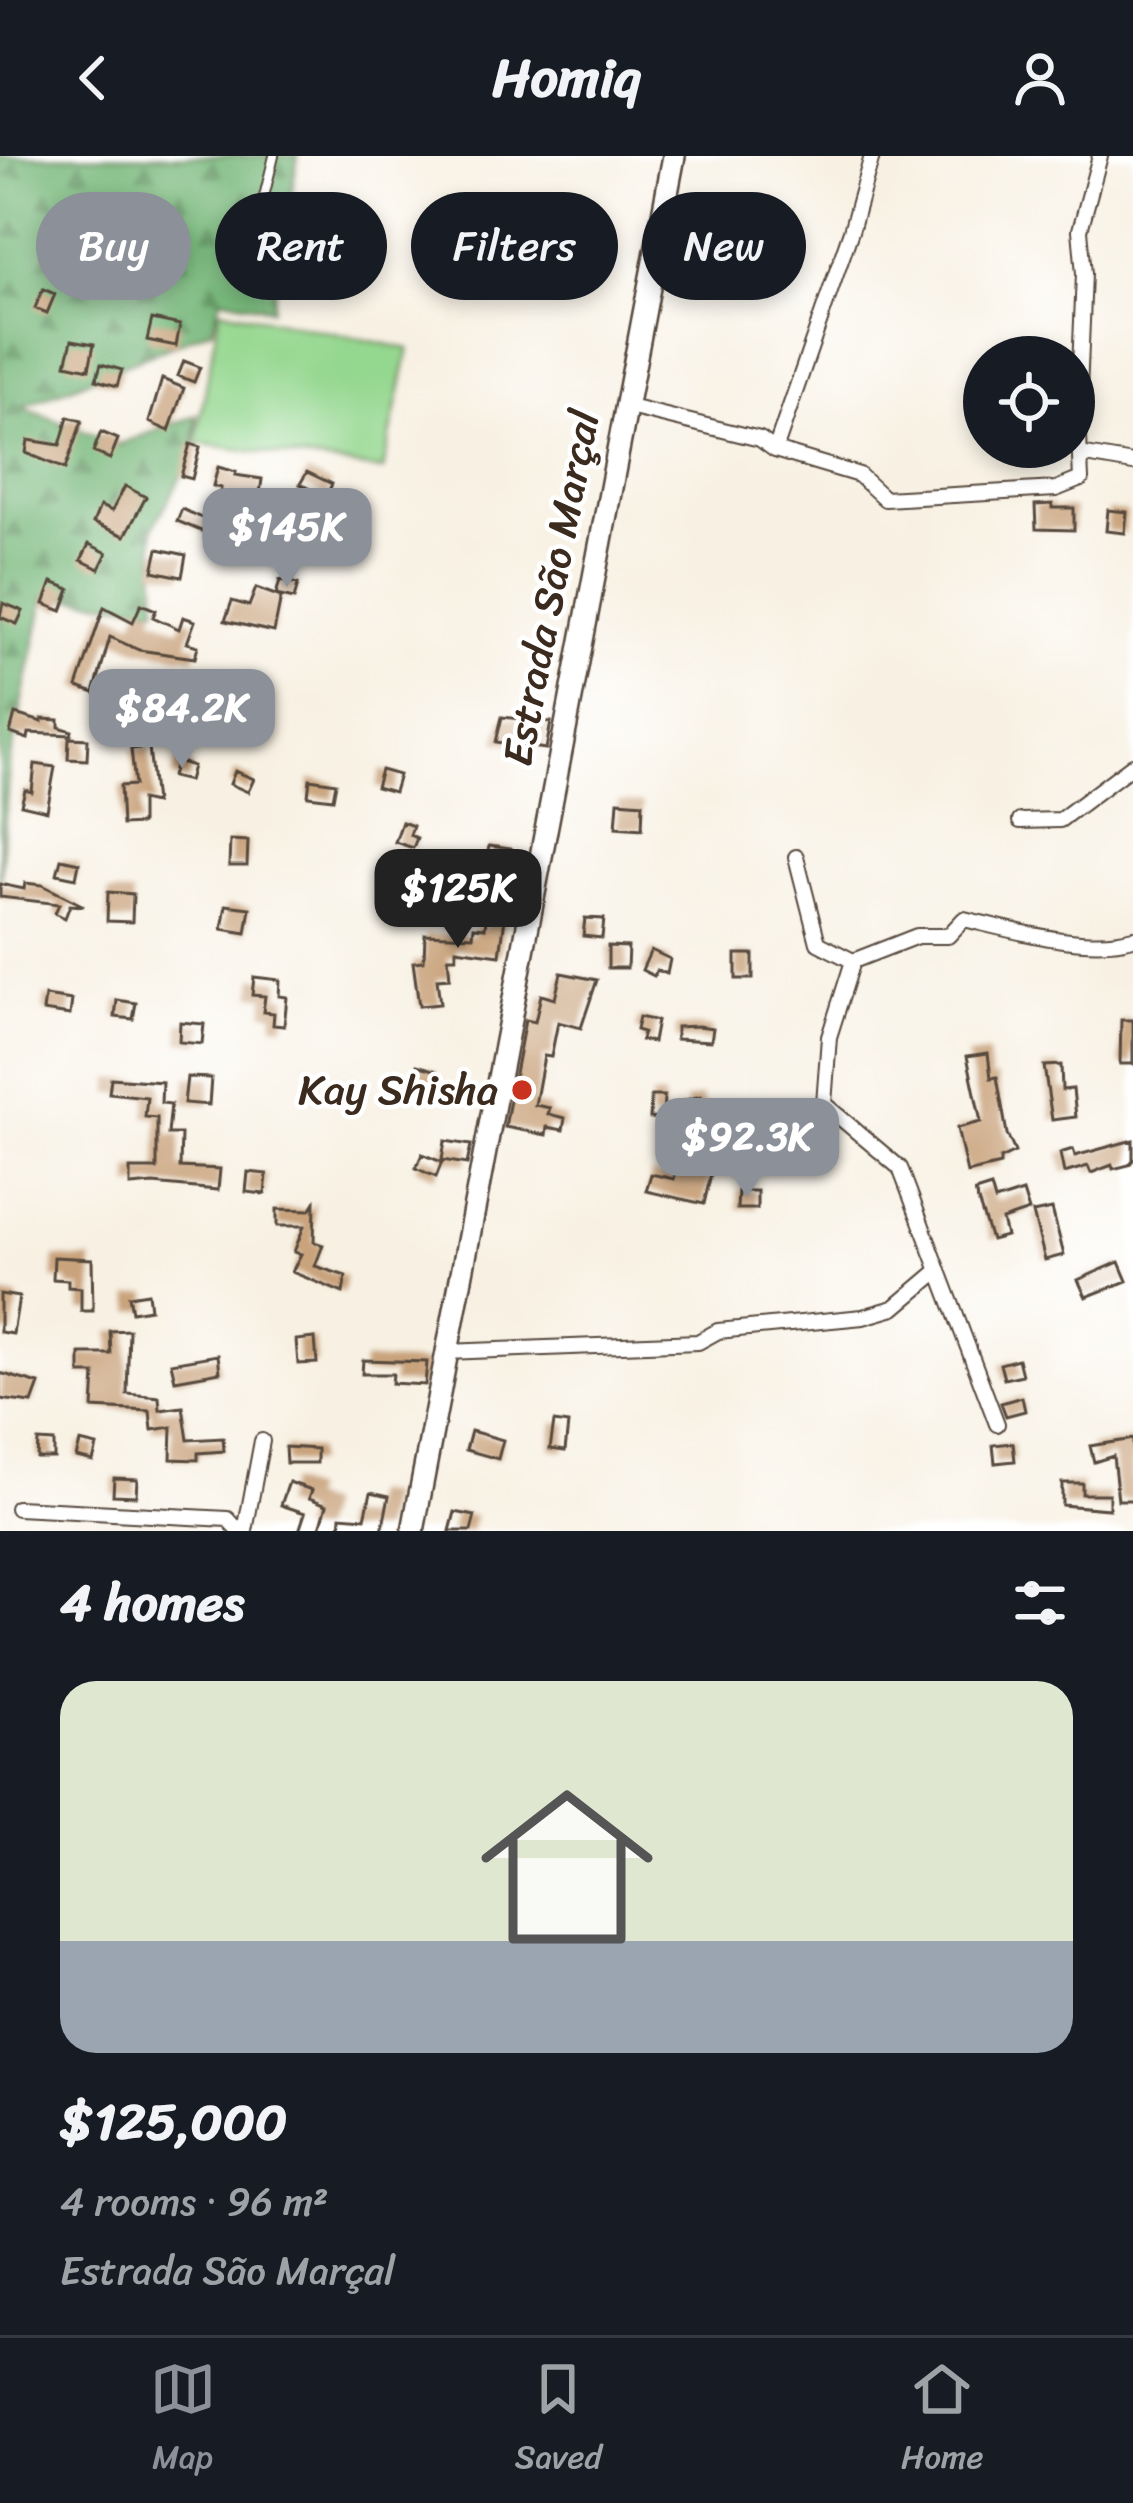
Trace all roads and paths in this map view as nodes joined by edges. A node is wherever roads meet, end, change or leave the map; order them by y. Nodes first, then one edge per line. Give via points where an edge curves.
1 (274, 156) edge
2 (674, 156) edge
3 (872, 156) edge
4 (1100, 156) edge
5 (265, 192) edge
6 (1083, 336) edge
7 (625, 406) junction
8 (775, 450) junction
9 (1095, 457) edge
10 (1133, 464) edge
11 (1081, 468) edge
12 (1132, 766) edge
13 (1020, 821) dead end
14 (796, 857) dead end
15 (1133, 938) edge
16 (853, 961) junction
17 (939, 1270) junction
18 (446, 1352) junction
19 (997, 1424) dead end
20 (262, 1441) dead end
21 (17, 1508) dead end
22 (242, 1531) edge
23 (413, 1531) edge

1 - 5 lane
2 - 7 street, Estrada São Marçal
3 - 8 street
4 - 6 street via 1080,230
7 - 8 street via 760,439
7 - 18 street, Estrada São Marçal
8 - 11 street via 859,475 885,500 1056,489 1081,479
9 - 10 street
12 - 13 street via 1060,820
14 - 16 street via 818,943
15 - 16 street via 1022,933 964,919 948,936 917,936
16 - 17 street via 829,1037 824,1104 900,1168
17 - 18 street via 894,1308 863,1317 718,1331 698,1342
17 - 19 street
18 - 23 street, Estrada São Marçal
20 - 22 street
21 - 22 street via 228,1519

